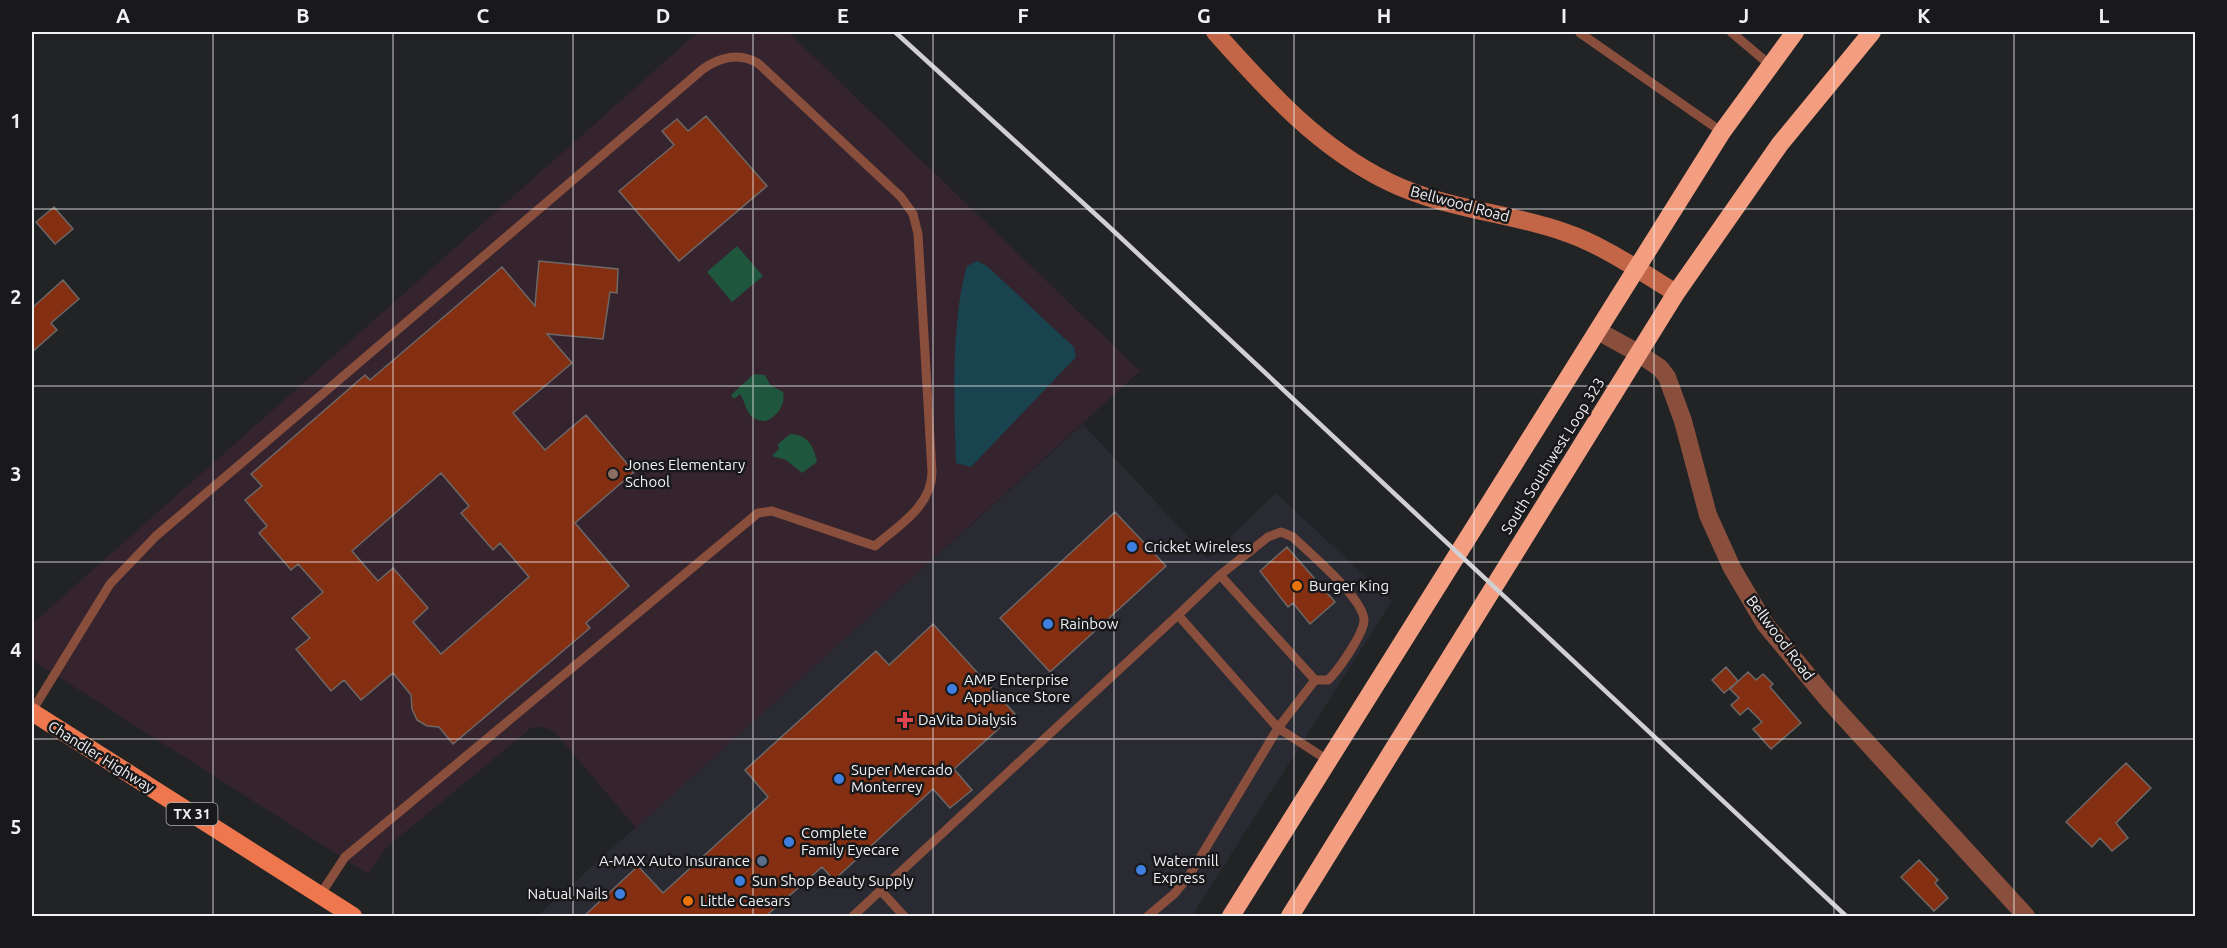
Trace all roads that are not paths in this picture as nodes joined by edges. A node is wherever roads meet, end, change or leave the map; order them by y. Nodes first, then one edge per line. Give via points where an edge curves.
1 (1215, 32) edge
2 (1731, 32) edge
3 (1795, 32) edge
4 (1872, 32) edge
5 (1580, 33) edge
6 (1770, 65) junction
7 (1722, 132) junction
8 (1636, 269) junction
9 (1676, 293) junction
10 (1598, 331) junction
11 (1638, 354) junction
12 (1220, 575) junction
13 (1178, 615) junction
14 (1315, 680) junction
15 (32, 712) edge
16 (1278, 728) junction
17 (1329, 761) junction
18 (881, 891) junction
19 (320, 896) junction
20 (353, 916) edge
21 (853, 916) edge
22 (904, 916) edge
23 (1148, 916) edge
24 (1231, 916) edge
25 (1290, 916) edge
26 (2026, 916) edge

1 - 8 street, Bellwood Road via 1292,117 1371,173 1423,197 1565,232
2 - 6 lane
3 - 6 highway, South Southwest Loop 323
4 - 9 highway, South Southwest Loop 323 via 1780,144
5 - 7 lane
6 - 7 highway, South Southwest Loop 323
7 - 8 highway, South Southwest Loop 323
8 - 9 street, Bellwood Road
8 - 10 highway, South Southwest Loop 323
9 - 11 highway, South Southwest Loop 323
10 - 11 street, Bellwood Road
10 - 17 highway, South Southwest Loop 323
11 - 25 highway, South Southwest Loop 323
11 - 26 street, Bellwood Road via 1660,368 1673,390 1707,515 1765,624 1830,702
12 - 13 lane
12 - 14 lane
12 - 14 lane via 1268,537 1281,532 1293,537 1353,597 1364,617 1362,630 1332,676
13 - 16 lane
13 - 18 lane
14 - 16 lane
15 - 19 main road, Chandler Highway / TX 31
15 - 19 lane via 110,584 156,536 703,69 733,57 759,64 901,197 913,213 918,234 932,472 926,498 875,546 772,511 758,513 345,857
16 - 17 lane
16 - 23 lane via 1189,876
17 - 24 highway, South Southwest Loop 323
18 - 21 lane
18 - 22 lane
19 - 20 main road, Chandler Highway / TX 31

